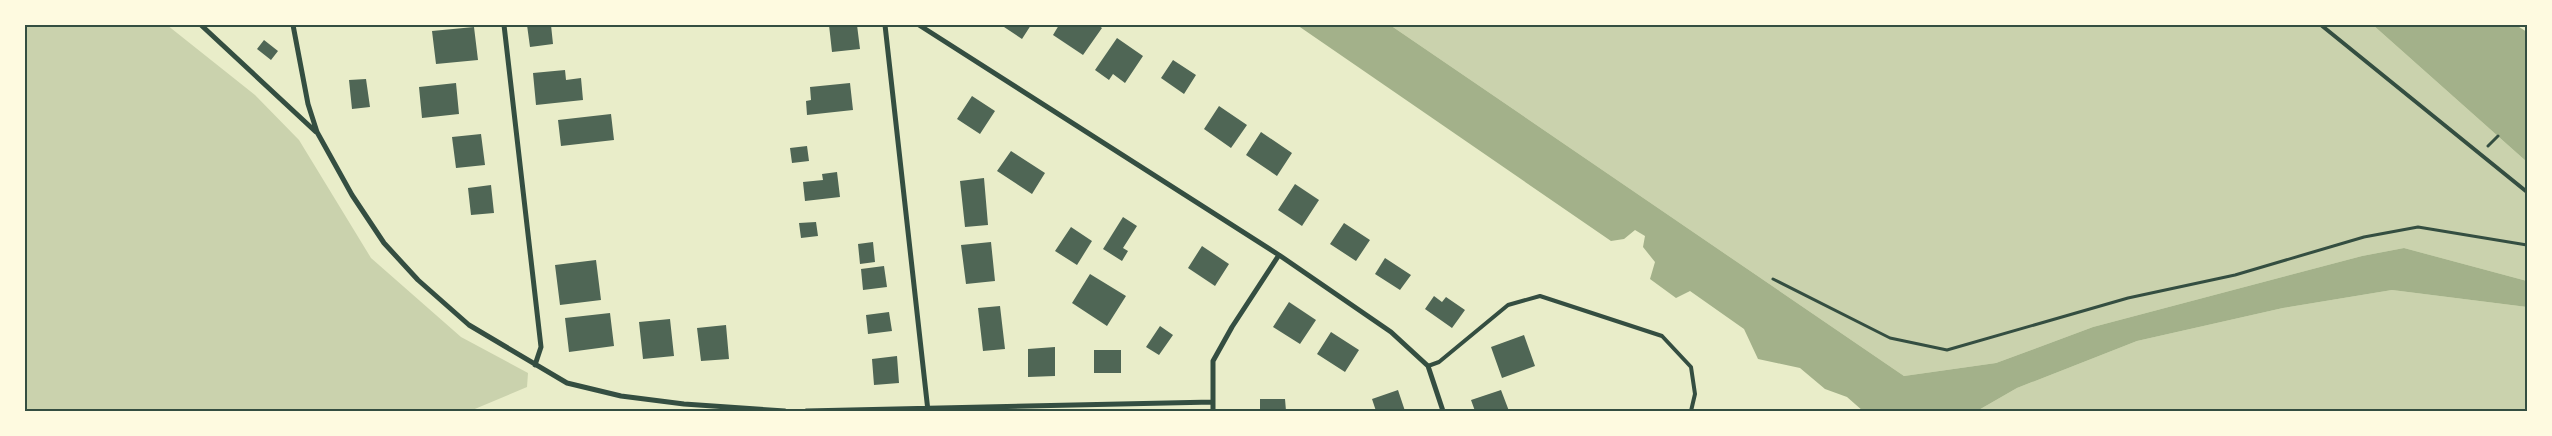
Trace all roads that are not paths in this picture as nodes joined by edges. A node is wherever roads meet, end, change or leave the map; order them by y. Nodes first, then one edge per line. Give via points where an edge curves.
1 (201, 25) edge
2 (293, 25) edge
3 (504, 25) edge
4 (885, 25) edge
5 (919, 25) edge
6 (2322, 25) edge
7 (317, 132) junction
8 (2527, 192) edge
9 (1280, 255) junction
10 (534, 365) junction
11 (1428, 366) junction
12 (1213, 402) junction
13 (928, 409) edge
14 (785, 411) edge
15 (806, 411) edge
16 (1213, 411) edge
17 (1443, 411) edge
18 (1691, 411) edge

1 - 7 street
2 - 7 street via 308,104
3 - 10 street via 541,347
4 - 13 street
5 - 9 street
6 - 8 lane
7 - 10 street via 352,195 384,243 418,280 469,325
9 - 11 street via 1391,332
9 - 12 street via 1232,327 1214,361
10 - 14 street via 567,383 620,396
11 - 17 street
11 - 18 lane via 1439,362 1508,305 1540,296 1662,336 1691,367 1695,394
12 - 13 street
12 - 16 street
13 - 15 street

